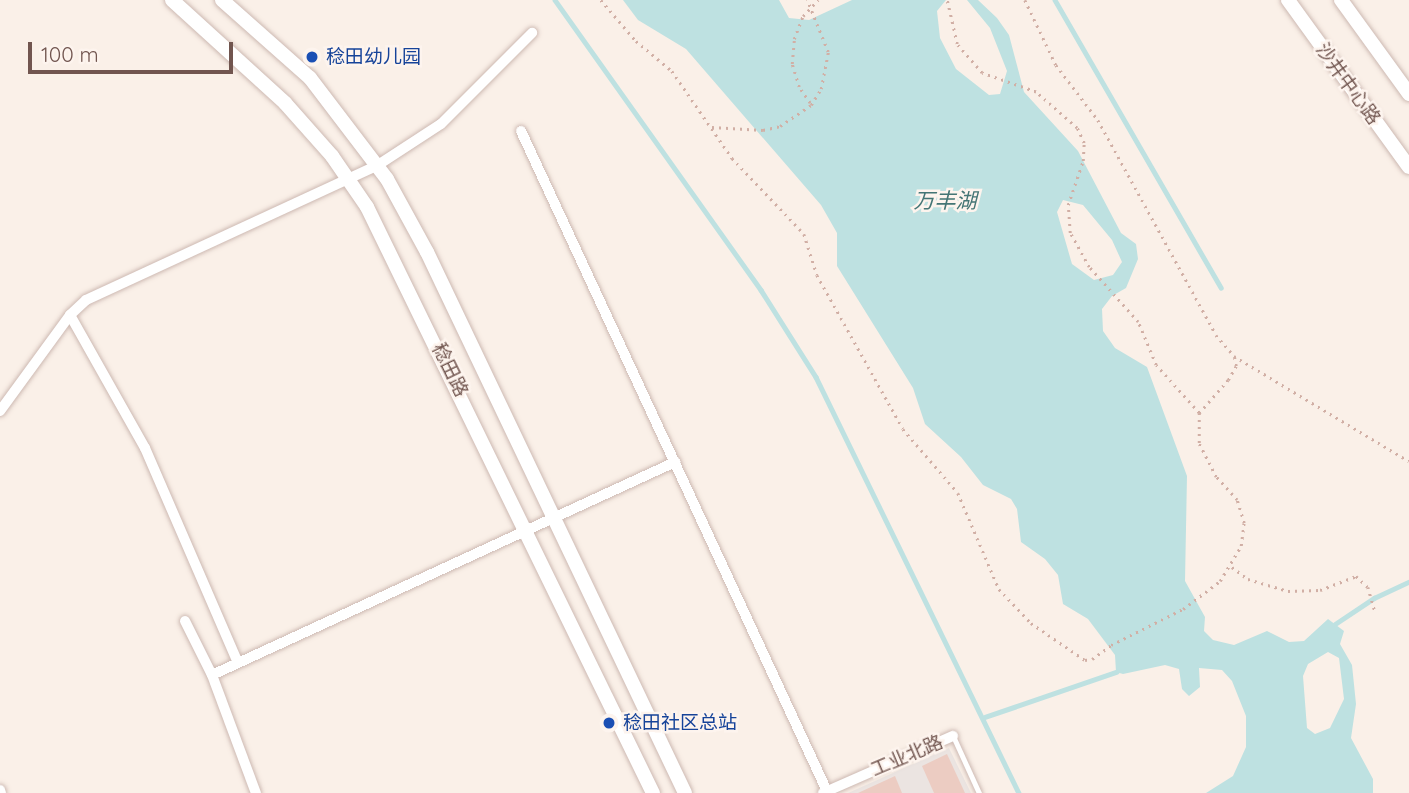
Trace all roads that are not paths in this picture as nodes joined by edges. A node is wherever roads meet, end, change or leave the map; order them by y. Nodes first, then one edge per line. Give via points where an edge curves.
1 (172, 0) edge
2 (222, 0) edge
3 (1288, 0) edge
4 (1341, 0) edge
5 (532, 33) dead end
6 (1409, 94) edge
7 (521, 131) dead end
8 (378, 165) junction
9 (1409, 167) edge
10 (350, 180) junction
11 (69, 315) junction
12 (0, 411) edge
13 (674, 462) junction
14 (554, 518) junction
15 (526, 530) junction
16 (185, 621) dead end
17 (238, 663) junction
18 (212, 674) junction
19 (953, 736) joint
20 (825, 792) edge
21 (256, 793) edge
22 (653, 793) edge
23 (685, 793) edge
24 (979, 793) edge

1 - 10 street, 稔田路 via 285,103
2 - 8 street, 稔田路 via 310,78
3 - 9 street, 沙井中心路
4 - 6 street
5 - 8 street via 449,116
7 - 13 street
8 - 10 street
8 - 14 street, 稔田路 via 422,243
10 - 11 street via 114,285
10 - 15 street, 稔田路 via 391,250
11 - 12 street
11 - 17 street via 145,449
13 - 14 street
13 - 20 street
14 - 15 street
14 - 23 street, 稔田路
15 - 17 street
15 - 22 street, 稔田路
16 - 18 street
17 - 18 street
18 - 21 street
19 - 20 street, 工业北路
19 - 24 lane

